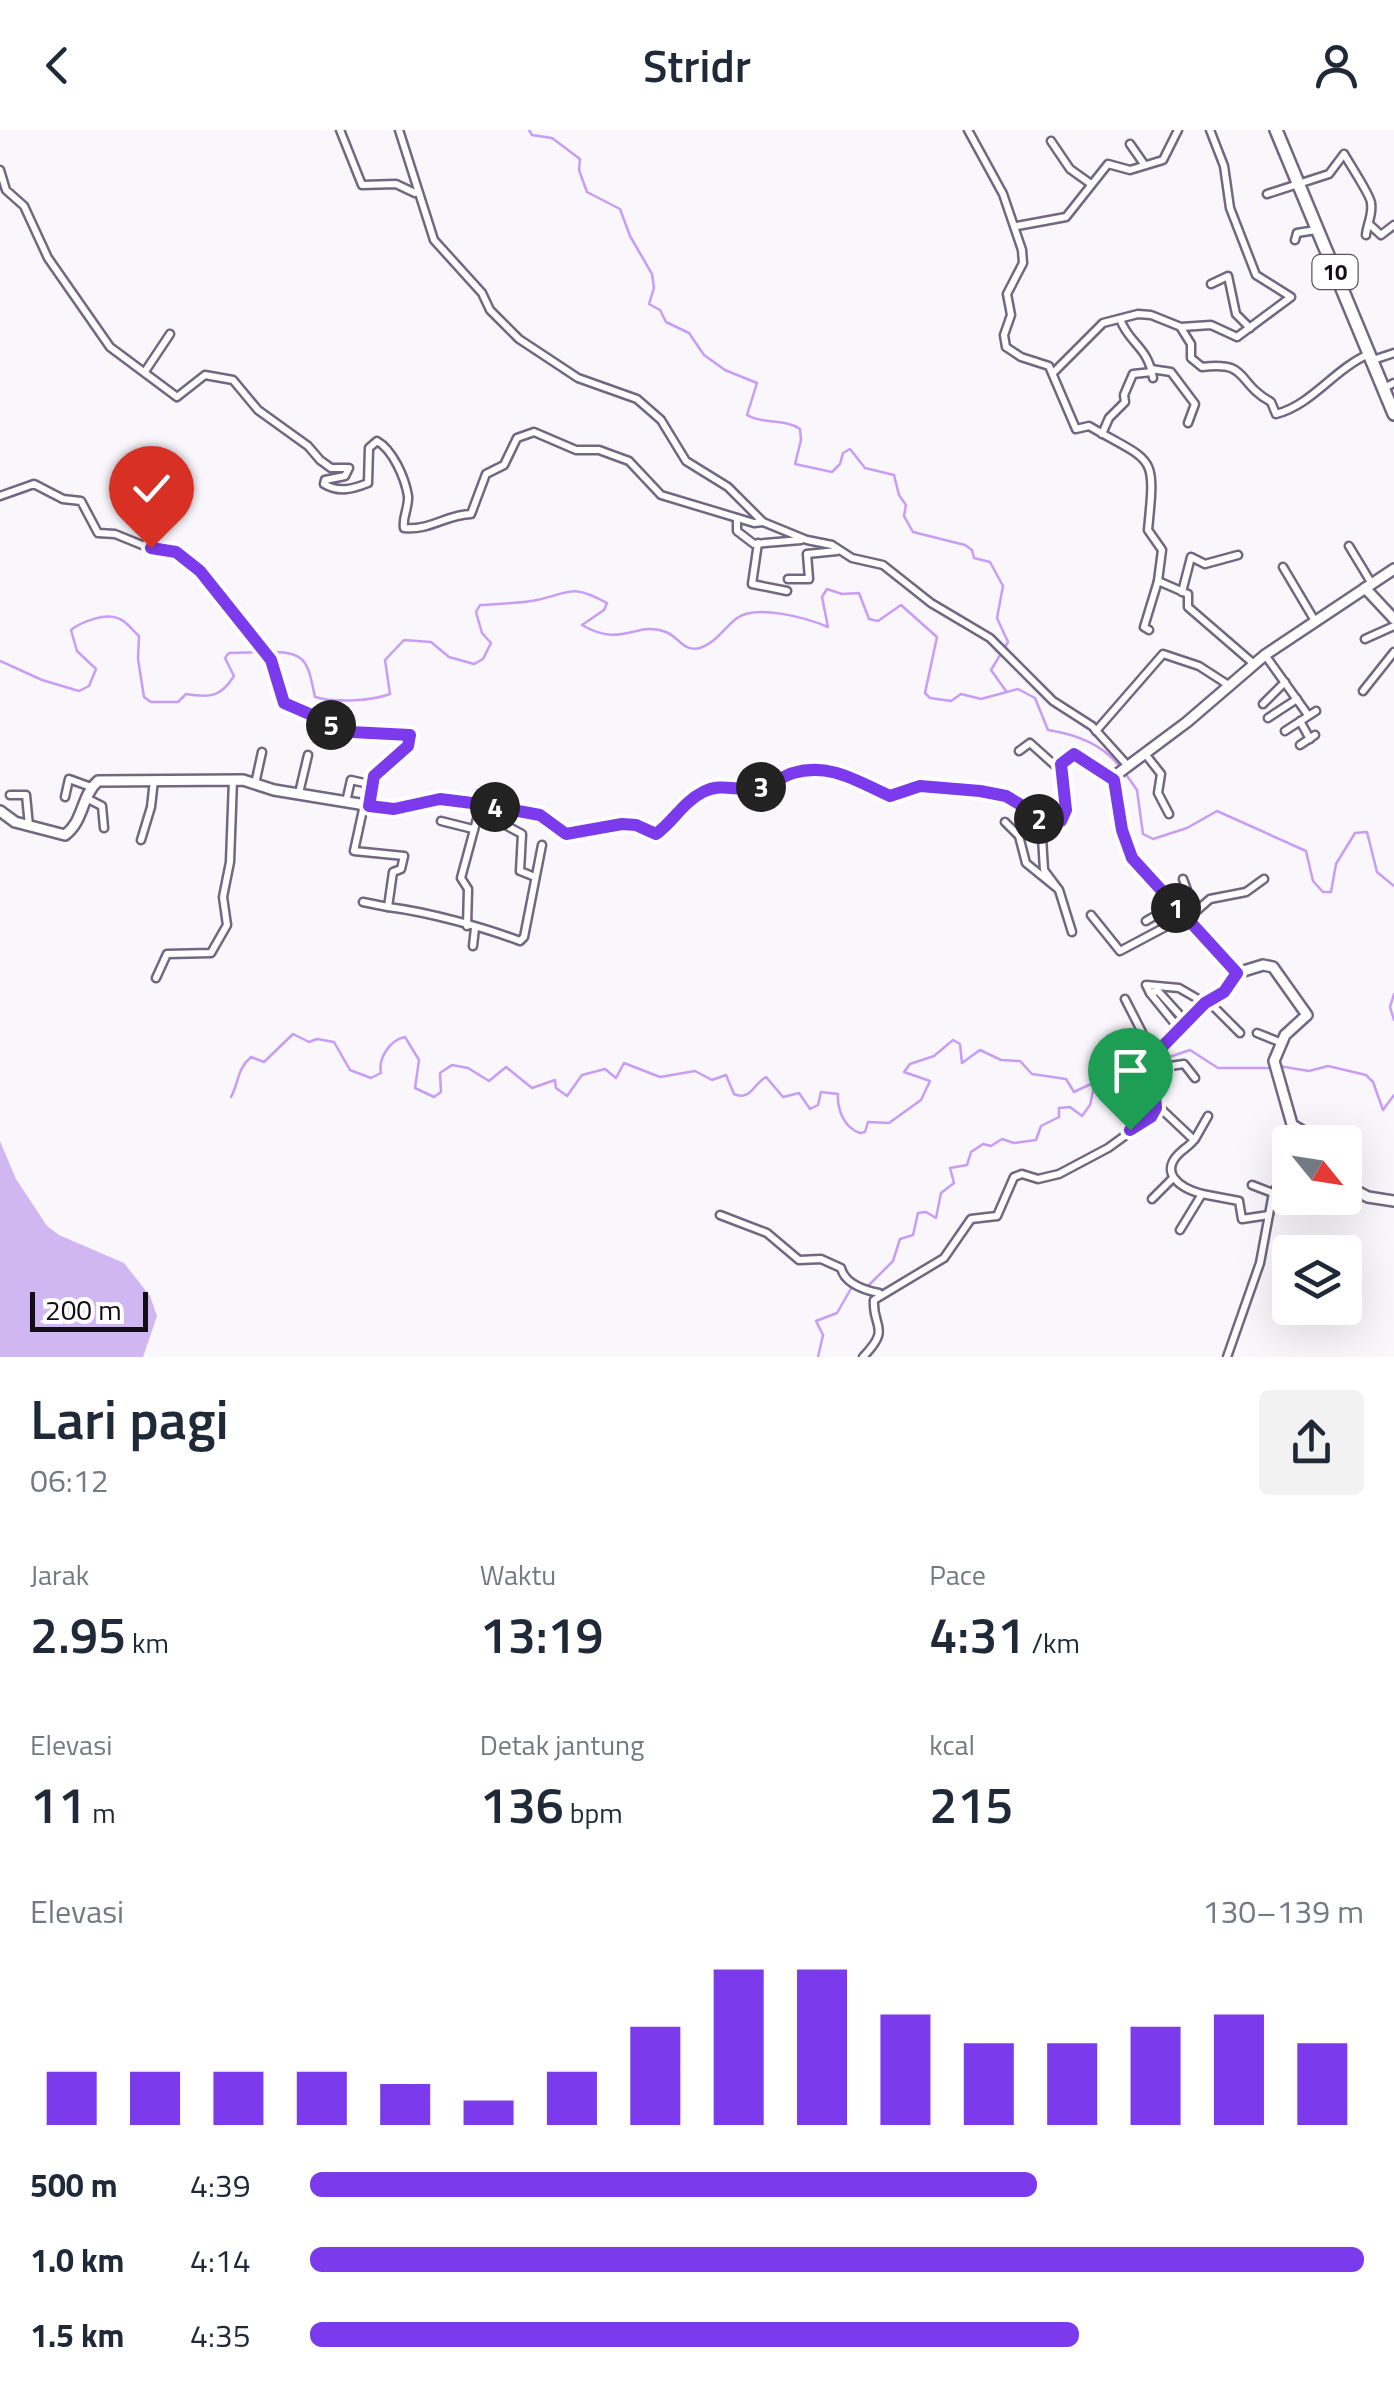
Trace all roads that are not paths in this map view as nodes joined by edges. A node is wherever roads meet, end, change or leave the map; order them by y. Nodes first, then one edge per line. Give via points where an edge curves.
1 (340, 130) edge
2 (399, 130) edge
3 (968, 130) edge
4 (1178, 130) edge
5 (1210, 130) edge
6 (1276, 130) edge
7 (1051, 140) dead end
8 (1130, 144) dead end
9 (1144, 164) junction
10 (0, 170) edge
11 (1091, 184) junction
12 (1299, 186) junction
13 (1267, 194) dead end
14 (424, 206) junction
15 (1369, 224) junction
16 (1017, 226) junction
17 (1393, 229) edge
18 (1318, 230) junction
19 (1366, 235) dead end
20 (1296, 240) dead end
21 (1211, 284) dead end
22 (1120, 319) junction
23 (1181, 328) junction
24 (1250, 328) junction
25 (170, 334) dead end
26 (1394, 353) edge
27 (1371, 357) junction
28 (146, 370) junction
29 (1052, 373) junction
30 (1152, 373) junction
31 (1389, 386) edge
32 (1394, 414) edge
33 (1188, 424) dead end
34 (1102, 434) junction
35 (0, 496) edge
36 (737, 518) junction
37 (762, 522) junction
38 (807, 540) junction
39 (758, 544) junction
40 (1349, 546) dead end
41 (843, 552) junction
42 (1238, 555) dead end
43 (1283, 567) dead end
44 (1394, 569) edge
45 (788, 579) dead end
46 (1158, 581) junction
47 (1369, 586) junction
48 (787, 591) dead end
49 (1182, 592) junction
50 (1316, 621) junction
51 (1394, 622) edge
52 (1149, 630) dead end
53 (1366, 639) dead end
54 (1394, 652) edge
55 (1265, 655) junction
56 (1254, 664) junction
57 (1285, 682) junction
58 (1230, 686) junction
59 (1363, 691) dead end
60 (1297, 699) junction
61 (1263, 704) dead end
62 (1268, 718) dead end
63 (1300, 721) junction
64 (1099, 727) junction
65 (1285, 731) dead end
66 (1300, 745) dead end
67 (1020, 751) dead end
68 (262, 752) dead end
69 (1146, 754) junction
70 (308, 755) dead end
71 (1060, 770) junction
72 (1121, 772) junction
73 (154, 779) junction
74 (233, 780) junction
75 (255, 784) junction
76 (373, 785) junction
77 (91, 787) junction
78 (299, 793) junction
79 (10, 796) dead end
80 (64, 797) dead end
81 (86, 798) junction
82 (346, 802) junction
83 (367, 806) junction
84 (480, 807) junction
85 (0, 812) edge
86 (1170, 814) dead end
87 (442, 821) dead end
88 (1041, 821) junction
89 (1005, 822) dead end
90 (29, 826) junction
91 (104, 828) dead end
92 (472, 829) junction
93 (141, 840) dead end
94 (542, 845) dead end
95 (534, 877) junction
96 (1183, 879) dead end
97 (1264, 880) dead end
98 (1060, 890) junction
99 (363, 902) dead end
100 (1173, 905) junction
101 (388, 907) junction
102 (1091, 915) dead end
103 (1185, 918) junction
104 (1146, 920) dead end
105 (471, 927) junction
106 (1072, 932) dead end
107 (474, 946) dead end
108 (1237, 973) junction
109 (156, 978) dead end
110 (1150, 993) junction
111 (1125, 999) dead end
112 (1206, 1002) junction
113 (1187, 1023) junction
114 (1180, 1030) junction
115 (1258, 1032) dead end
116 (1240, 1033) dead end
117 (1282, 1044) junction
118 (1159, 1054) junction
119 (1163, 1066) junction
120 (1195, 1078) dead end
121 (1156, 1104) junction
122 (1208, 1116) dead end
123 (1292, 1124) edge
124 (1194, 1140) junction
125 (1173, 1178) junction
126 (1252, 1185) dead end
127 (1272, 1193) edge
128 (1202, 1194) junction
129 (1362, 1194) edge
130 (1152, 1198) dead end
131 (1272, 1198) edge
132 (1394, 1201) edge
133 (1269, 1215) junction
134 (720, 1216) dead end
135 (1180, 1230) dead end
136 (881, 1293) junction
137 (864, 1356) edge
138 (1228, 1357) edge

1 - 14 street via 362,186 409,186
2 - 14 street
3 - 16 street
4 - 9 street via 1166,158
5 - 24 street via 1256,275 1291,297
6 - 12 highway, 10
7 - 11 street via 1070,169
8 - 9 street
9 - 11 street via 1130,170 1108,164
10 - 28 street via 8,194 24,206 48,258 110,346
11 - 16 street via 1064,218
12 - 13 street
12 - 15 street via 1329,174 1344,154 1370,195
12 - 18 highway, 10
14 - 37 street via 434,240 519,339 578,378 637,399 661,420 686,461 728,487
15 - 17 street via 1381,236
15 - 19 street
16 - 29 street via 1022,262 1008,287 1012,314 1003,341 1021,357 1046,363
18 - 20 street
18 - 27 highway, 10
21 - 24 street via 1228,276 1236,314
22 - 23 street via 1151,314
22 - 29 street via 1103,323
22 - 30 street via 1146,352
23 - 24 street via 1211,325 1237,338
23 - 27 street via 1196,363 1237,370 1276,414 1301,406 1348,364
25 - 28 street
26 - 27 street
27 - 31 highway, 10
28 - 36 street via 179,398 204,374 237,382 258,410 320,460 349,468 345,476 324,482 339,491 368,483 368,451 380,443 408,494 402,525 407,529 472,514 486,474 504,465 517,438 534,432 630,462 660,495
29 - 34 street via 1074,427
30 - 33 street via 1169,371 1195,404
30 - 34 street via 1132,375 1125,402
31 - 32 highway, 10
34 - 46 street via 1148,463 1148,530 1162,550
35 - 76 street via 34,484 81,501 98,533 178,553 267,655 280,699 291,708 351,732 410,735
36 - 37 street
36 - 39 street via 738,532
37 - 38 street
38 - 39 street
38 - 41 street
39 - 48 street via 752,584
40 - 47 street
41 - 45 street via 808,554 809,580
41 - 64 street via 884,565 990,638 1052,700
42 - 49 street via 1208,564 1192,557
43 - 50 street
44 - 47 main road
46 - 49 street
46 - 52 street via 1144,627
47 - 50 main road
47 - 51 main road
49 - 56 street via 1189,595 1187,606
50 - 55 main road
51 - 53 street
54 - 59 street
55 - 56 main road
55 - 57 street
56 - 58 main road
57 - 60 street
57 - 61 street
58 - 64 street via 1163,654
58 - 69 main road
60 - 62 street
60 - 63 street via 1312,713
63 - 65 street
63 - 66 street via 1312,737
64 - 72 street
67 - 71 street via 1029,742
68 - 75 street
69 - 72 main road
69 - 86 street via 1161,774 1158,793
70 - 78 street
71 - 72 main road via 1068,756 1079,755
71 - 88 main road via 1065,814 1058,824
72 - 100 main road via 1126,846
73 - 74 main road
73 - 77 main road via 100,780
73 - 93 street
74 - 75 main road
74 - 109 street via 222,897 226,931 212,953 167,954
75 - 78 main road
76 - 82 street via 351,780
76 - 83 street
77 - 80 street via 69,779
77 - 81 main road
78 - 82 main road
79 - 90 street via 26,794
81 - 90 main road via 69,832
81 - 91 street via 102,806
82 - 83 main road
83 - 84 main road via 394,809 440,799
83 - 101 street via 354,851 404,856 401,870 393,872
84 - 88 main road via 540,815 566,834 622,824 656,834 706,790 758,788 815,770 859,778 890,796 920,786 1006,796
84 - 92 street
84 - 95 street via 522,834 520,871
85 - 90 main road
87 - 92 street
88 - 98 street via 1044,870
89 - 98 street via 1019,836 1026,863
92 - 105 street via 460,878 468,890
94 - 95 street
95 - 105 street via 522,940
96 - 100 street via 1187,890
97 - 103 street via 1246,892 1210,899
98 - 106 street
99 - 101 street
100 - 103 main road
100 - 104 street
101 - 105 street
102 - 103 street via 1120,951
103 - 108 main road
105 - 107 street
108 - 112 street
108 - 117 main road via 1270,966 1307,1016
110 - 112 street via 1146,985 1174,986
110 - 113 street via 1158,991
110 - 114 street
111 - 118 street
112 - 113 street
112 - 116 street
113 - 114 street
114 - 118 street
115 - 117 street
117 - 123 main road via 1275,1065
118 - 119 street
119 - 120 street via 1184,1064
119 - 121 street
121 - 124 street
121 - 136 street via 1151,1117 1076,1166 1042,1178 1017,1175 997,1216 971,1220 944,1258
122 - 124 street
124 - 125 street via 1180,1152
125 - 128 street
125 - 130 street
126 - 127 street
128 - 133 street via 1238,1200 1242,1218
128 - 135 street
129 - 132 main road
131 - 133 street
133 - 138 street
134 - 136 street via 768,1234 799,1260 821,1258 851,1282
136 - 137 street via 872,1304 881,1322 878,1338

